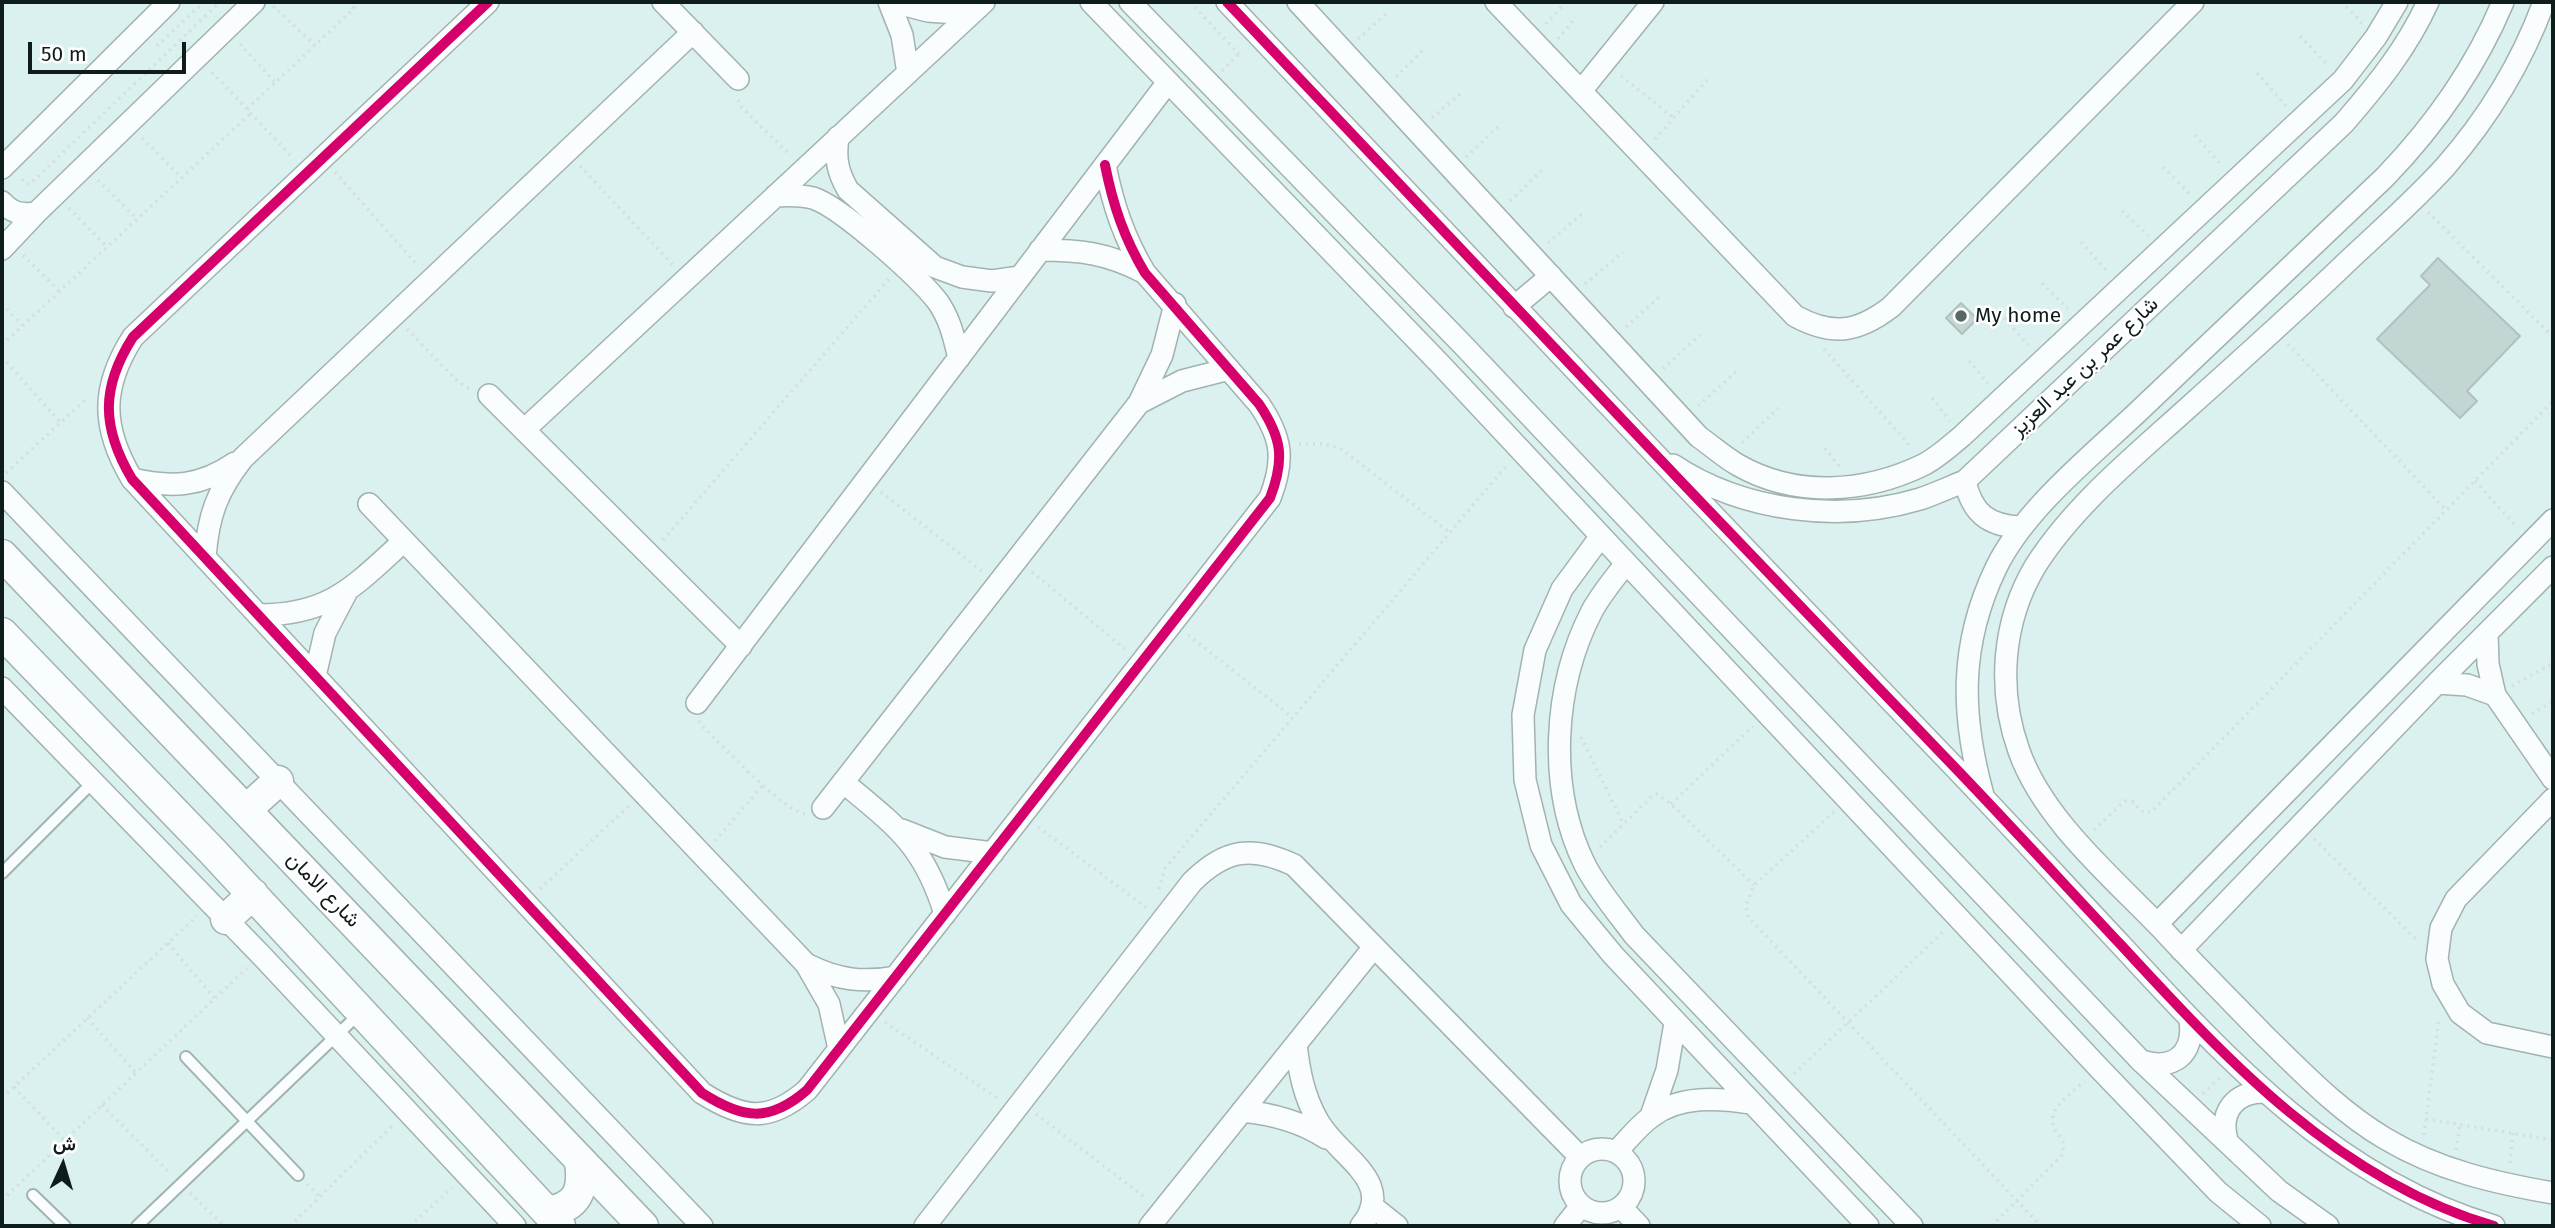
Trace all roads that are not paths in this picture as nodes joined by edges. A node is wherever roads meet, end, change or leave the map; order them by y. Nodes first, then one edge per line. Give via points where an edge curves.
1 (169, 2) edge
2 (254, 2) edge
3 (488, 2) edge
4 (663, 2) edge
5 (891, 2) edge
6 (1091, 2) edge
7 (1130, 2) edge
8 (1227, 2) edge
9 (1298, 2) edge
10 (1496, 2) edge
11 (1653, 2) edge
12 (2193, 2) edge
13 (2397, 2) edge
14 (2428, 2) edge
15 (2503, 2) edge
16 (2544, 2) edge
17 (978, 8) edge
18 (693, 32) junction
19 (908, 73) junction
20 (738, 79) road end
21 (1168, 82) junction
22 (1581, 91) junction
23 (838, 137) junction
24 (2416, 145) junction
25 (1105, 165) junction
26 (2445, 167) junction
27 (2, 168) edge
28 (775, 196) junction
29 (2, 202) edge
30 (36, 213) junction
31 (6, 245) edge
32 (1040, 250) junction
33 (1145, 273) junction
34 (1551, 276) junction
35 (1020, 277) junction
36 (2262, 293) junction
37 (1174, 304) junction
38 (1514, 307) junction
39 (2281, 324) junction
40 (1462, 344) junction
41 (959, 358) junction
42 (1441, 365) junction
43 (1229, 369) junction
44 (2006, 393) junction
45 (489, 395) road end
46 (1139, 403) junction
47 (2035, 415) junction
48 (524, 430) junction
49 (2104, 444) junction
50 (1646, 447) junction
51 (243, 458) junction
52 (2125, 464) junction
53 (132, 479) junction
54 (1965, 481) junction
55 (2, 492) edge
56 (369, 504) dead end
57 (2553, 520) edge
58 (2021, 527) junction
59 (1601, 536) junction
60 (404, 541) junction
61 (2, 555) edge
62 (205, 558) junction
63 (1626, 563) junction
64 (2553, 566) edge
65 (346, 593) junction
66 (258, 615) junction
67 (2, 633) edge
68 (2487, 633) junction
69 (741, 646) junction
70 (1774, 674) junction
71 (315, 676) junction
72 (2437, 683) junction
73 (2, 688) edge
74 (1750, 695) junction
75 (2495, 695) junction
76 (697, 703) road end
77 (2553, 779) edge
78 (278, 781) junction
79 (93, 782) junction
80 (843, 782) junction
81 (1984, 797) junction
82 (2553, 799) edge
83 (823, 807) road end
84 (246, 810) junction
85 (900, 829) junction
86 (993, 853) junction
87 (2, 873) edge
88 (253, 894) junction
89 (218, 911) junction
90 (945, 914) junction
91 (2157, 924) junction
92 (1374, 947) junction
93 (2181, 950) junction
94 (806, 964) junction
95 (896, 977) junction
96 (361, 1013) junction
97 (2190, 1020) junction
98 (1675, 1023) junction
99 (337, 1036) junction
100 (1296, 1044) junction
101 (2553, 1047) edge
102 (839, 1049) junction
103 (186, 1057) dead end
104 (2140, 1060) junction
105 (2264, 1092) junction
106 (1751, 1103) junction
107 (1242, 1111) junction
108 (1651, 1116) junction
109 (247, 1121) junction
110 (2227, 1140) junction
111 (1334, 1144) junction
112 (1616, 1152) junction
113 (1580, 1157) junction
114 (580, 1161) junction
115 (298, 1175) dead end
116 (2553, 1193) edge
117 (33, 1195) dead end
118 (1581, 1206) junction
119 (1373, 1207) junction
120 (1621, 1207) junction
121 (554, 1219) edge
122 (1156, 1219) edge
123 (65, 1226) edge
124 (137, 1226) edge
125 (515, 1226) edge
126 (643, 1226) edge
127 (702, 1226) edge
128 (925, 1226) edge
129 (1361, 1226) edge
130 (1397, 1226) edge
131 (1565, 1226) edge
132 (1639, 1226) edge
133 (1868, 1226) edge
134 (1912, 1226) edge
135 (2260, 1226) edge
136 (2328, 1226) edge
137 (2494, 1226) edge

1 - 27 street
2 - 30 street
3 - 53 street via 133,337 112,380 108,403 110,432
4 - 18 street
5 - 17 street via 928,11
5 - 19 street
6 - 21 street
7 - 40 street
8 - 38 street
9 - 34 street
10 - 22 street
11 - 22 street
12 - 22 street via 1891,307 1874,320 1847,329 1820,327 1794,316
13 - 44 street via 2343,80
14 - 47 street, شارع عمر بن عبد العزيز via 2385,75 2344,123
15 - 24 street via 2455,95
16 - 26 street via 2510,77
17 - 19 street
18 - 20 street
18 - 51 street
19 - 23 street
21 - 25 street
21 - 42 street
23 - 28 street
23 - 35 street via 835,155 848,190 935,267 992,281
24 - 26 street
24 - 36 street
25 - 32 street
25 - 33 street via 1119,222
26 - 39 street
28 - 41 street via 794,195 830,205 901,265 938,303 952,329
28 - 48 street
29 - 30 street via 13,212
30 - 31 street
32 - 33 street via 1096,253
32 - 35 street
33 - 37 street
34 - 38 street
34 - 44 street via 1699,437 1738,466 1784,484 1833,489 1881,482 1926,464
35 - 41 street
36 - 39 street
36 - 49 street
37 - 43 street
37 - 46 street via 1162,355
38 - 50 street
39 - 52 street
40 - 42 street
40 - 70 street
41 - 69 street
42 - 59 street
43 - 46 street via 1182,381
43 - 86 street via 1273,425 1280,449 1279,474 1270,498
44 - 47 street
45 - 48 street
46 - 80 street
47 - 54 street, شارع عمر بن عبد العزيز
48 - 69 street
49 - 52 street
49 - 58 street
50 - 54 street, شارع عمر بن عبد العزيز via 1730,494 1825,512 1873,509 1920,499
50 - 81 street
51 - 53 street via 190,484 160,485
51 - 62 street via 214,504
52 - 91 street via 2077,513 2036,566 2021,595 2005,659 2007,703 2020,756 2035,785 2080,844
53 - 62 street
54 - 58 street via 1968,496 1990,521
55 - 78 street
56 - 60 street
57 - 91 street
58 - 81 street via 1987,589 1968,658 1971,752
59 - 63 street
59 - 98 street via 1562,589 1535,650 1523,715 1525,780 1541,845 1571,904
60 - 65 street
60 - 94 street
61 - 84 street, شارع الامان
62 - 66 street
63 - 74 street
63 - 134 street via 1593,610 1570,664 1559,721 1560,779 1584,863 1634,935
64 - 68 street
65 - 66 street via 303,611
65 - 71 street via 325,633
66 - 71 street
67 - 88 street
68 - 72 street
68 - 75 street
69 - 76 street
70 - 74 street
70 - 104 street
71 - 102 street via 702,1093 727,1109 749,1114 773,1111 807,1090
72 - 75 street via 2467,685
72 - 93 street
73 - 79 street
74 - 135 street via 2218,1192
75 - 77 street
78 - 84 street
78 - 127 street
79 - 87 lane
79 - 89 street
80 - 83 street
80 - 85 street
81 - 97 street
82 - 101 street via 2456,899 2441,928 2437,959 2443,984 2460,1013 2487,1033
84 - 114 street, شارع الامان
85 - 86 street via 945,846
85 - 90 street via 928,869
86 - 90 street
88 - 89 street
88 - 96 street
89 - 99 street
90 - 95 street
91 - 93 street
92 - 100 street
92 - 113 street
92 - 128 street via 1294,865 1251,851 1228,855 1208,866
93 - 116 street via 2307,1078 2386,1139 2453,1170
94 - 95 street via 850,980
94 - 102 street via 829,1004
95 - 102 street
96 - 99 lane
96 - 121 street
97 - 104 street via 2189,1047 2179,1058 2153,1065
97 - 105 street
98 - 106 street
98 - 108 street via 1667,1070
99 - 109 lane
99 - 125 street
100 - 107 street
100 - 111 street via 1307,1097
103 - 109 lane
104 - 110 street
105 - 110 street via 2240,1096 2231,1105 2223,1129
105 - 137 street via 2338,1151 2403,1190
106 - 108 street via 1700,1099
106 - 133 street
107 - 111 street via 1291,1119
107 - 122 street
108 - 112 street
109 - 115 lane
109 - 124 lane
110 - 136 street via 2279,1191
111 - 119 street via 1368,1179
112 - 113 street via 1593,1150
112 - 120 street via 1633,1174 1632,1192
113 - 118 street via 1573,1166 1570,1187
114 - 121 street via 579,1193
114 - 126 street, شارع الامان
117 - 123 lane
118 - 120 street via 1596,1213
118 - 131 street
119 - 129 street
119 - 130 street
120 - 132 street

